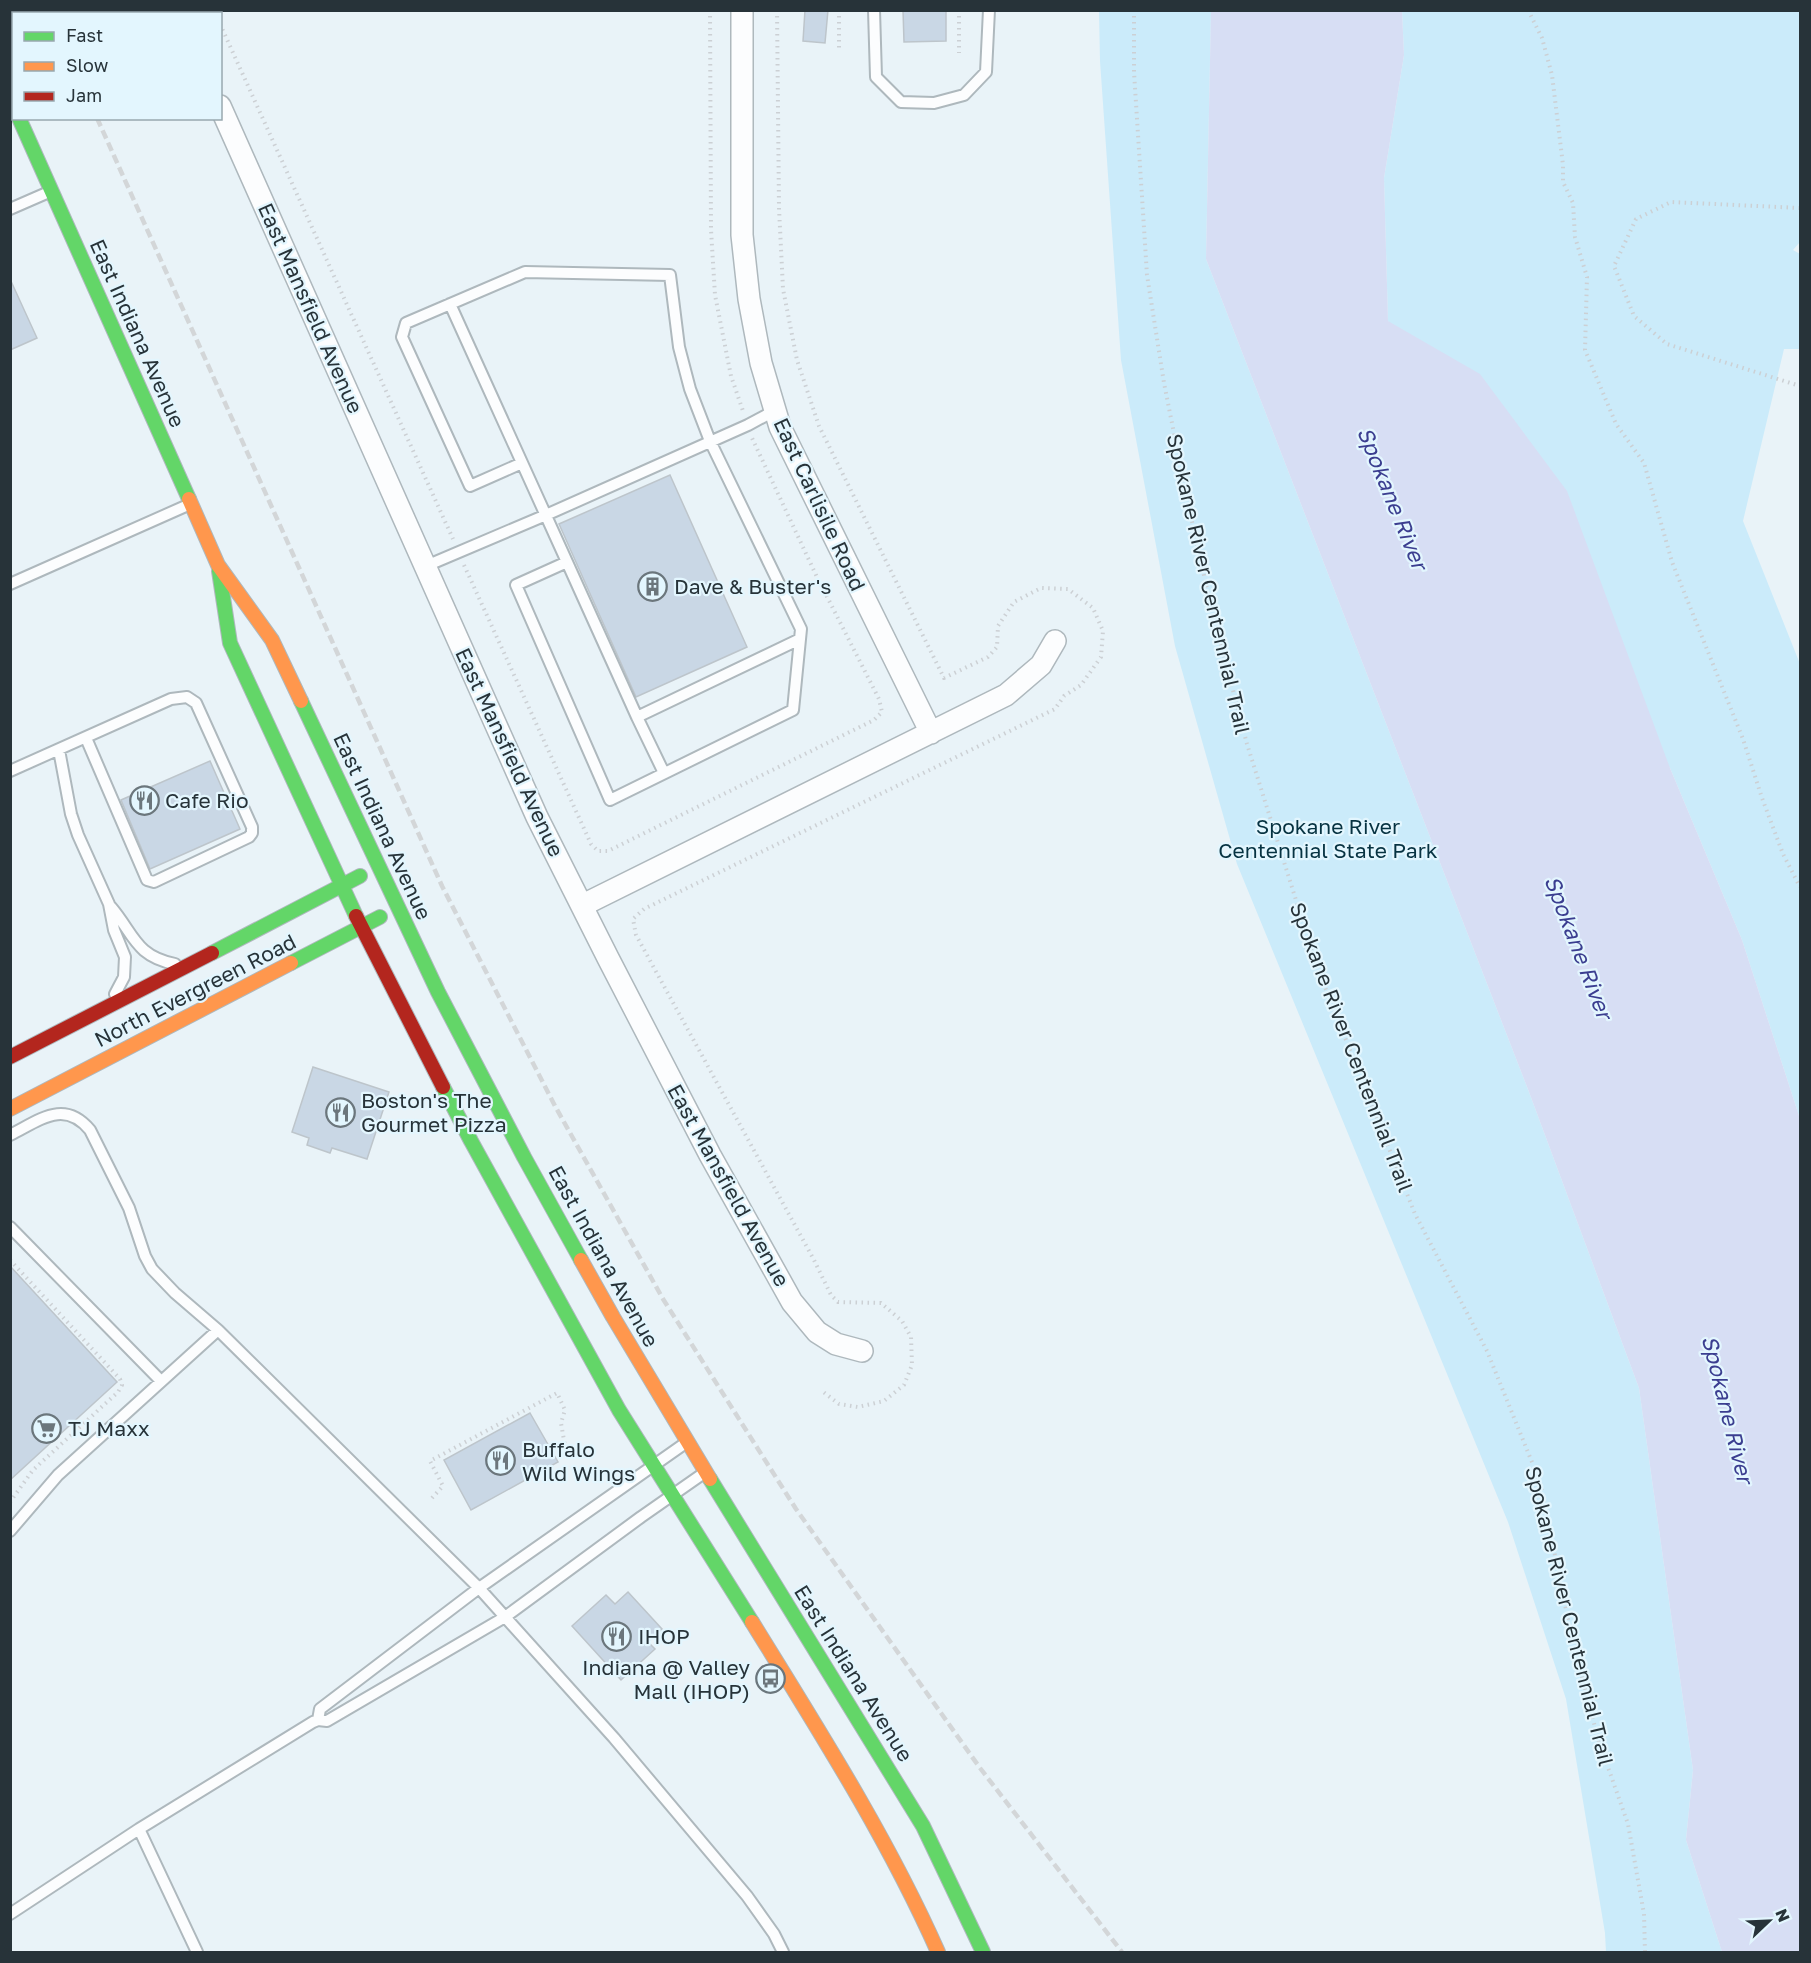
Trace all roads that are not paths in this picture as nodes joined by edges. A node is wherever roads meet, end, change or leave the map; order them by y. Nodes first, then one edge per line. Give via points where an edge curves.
1 (742, 10) edge
2 (874, 10) edge
3 (989, 10) edge
4 (222, 110) edge
5 (20, 120) edge
6 (51, 191) junction
7 (10, 209) edge
8 (450, 304) junction
9 (776, 410) junction
10 (710, 441) junction
11 (522, 463) junction
12 (190, 504) junction
13 (546, 515) junction
14 (567, 562) junction
15 (218, 566) junction
16 (426, 566) junction
17 (10, 584) edge
18 (800, 639) junction
19 (1055, 641) dead end
20 (637, 717) junction
21 (930, 733) junction
22 (86, 738) junction
23 (59, 750) junction
24 (10, 771) edge
25 (663, 773) junction
26 (379, 867) junction
27 (341, 886) junction
28 (109, 904) junction
29 (583, 905) junction
30 (399, 908) junction
31 (361, 927) junction
32 (187, 966) junction
33 (107, 1006) junction
34 (10, 1057) edge
35 (10, 1109) edge
36 (10, 1135) edge
37 (10, 1227) edge
38 (218, 1330) junction
39 (862, 1352) dead end
40 (161, 1381) junction
41 (687, 1442) junction
42 (652, 1465) junction
43 (706, 1472) junction
44 (671, 1496) junction
45 (10, 1531) edge
46 (479, 1588) junction
47 (505, 1617) junction
48 (318, 1720) junction
49 (139, 1829) junction
50 (10, 1914) edge
51 (197, 1953) edge
52 (783, 1953) edge
53 (938, 1953) edge
54 (983, 1953) edge

1 - 9 street, East Carlisile Road via 742,236 761,363
2 - 3 lane via 876,77 901,102 934,103 964,95 986,72
4 - 16 street, East Mansfield Avenue
5 - 6 main road, East Indiana Avenue
6 - 7 lane
6 - 12 main road, East Indiana Avenue
8 - 10 lane via 525,272 670,275 679,347
8 - 11 lane
8 - 11 lane via 406,323 402,337 470,486
9 - 10 lane
9 - 21 street, East Carlisile Road via 780,427
10 - 13 lane
10 - 18 lane via 801,629
11 - 13 lane
12 - 15 main road, East Indiana Avenue
12 - 17 lane
13 - 14 lane
13 - 16 lane
14 - 20 lane
14 - 25 lane via 516,585 610,800
15 - 26 main road, East Indiana Avenue via 272,640
15 - 27 main road, East Indiana Avenue via 230,643
16 - 29 street, East Mansfield Avenue via 537,817
18 - 20 lane
18 - 25 lane via 793,710
19 - 21 street via 1041,665 1006,695
20 - 25 lane
21 - 29 street
22 - 22 lane via 171,699 187,697 196,703 252,833 154,882 147,880
22 - 23 lane
23 - 24 lane
23 - 28 lane via 71,814
26 - 27 main road, North Evergreen Road
26 - 30 main road, East Indiana Avenue
27 - 31 main road, East Indiana Avenue
27 - 32 main road, North Evergreen Road
28 - 32 lane via 134,940 153,958
28 - 33 lane via 126,968 120,987
29 - 39 street, East Mansfield Avenue via 710,1155 792,1302 817,1332 836,1344
30 - 31 main road, North Evergreen Road
30 - 41 main road, East Indiana Avenue via 524,1157
31 - 35 main road, North Evergreen Road
31 - 42 main road, East Indiana Avenue via 471,1141
32 - 33 main road, North Evergreen Road
33 - 34 main road, North Evergreen Road
36 - 38 lane via 57,1113 84,1122 129,1208 152,1269
37 - 40 lane
38 - 40 lane
38 - 46 lane
40 - 45 lane via 58,1474
41 - 42 lane
41 - 43 main road, East Indiana Avenue
42 - 44 main road, East Indiana Avenue
42 - 46 lane
43 - 44 lane
43 - 54 main road, East Indiana Avenue via 923,1826
44 - 47 lane
44 - 53 main road, East Indiana Avenue via 815,1724 913,1895
46 - 47 lane
46 - 48 lane via 320,1709
47 - 48 lane via 327,1721
47 - 52 lane via 614,1738 747,1896
48 - 49 lane
49 - 50 lane
49 - 51 lane

